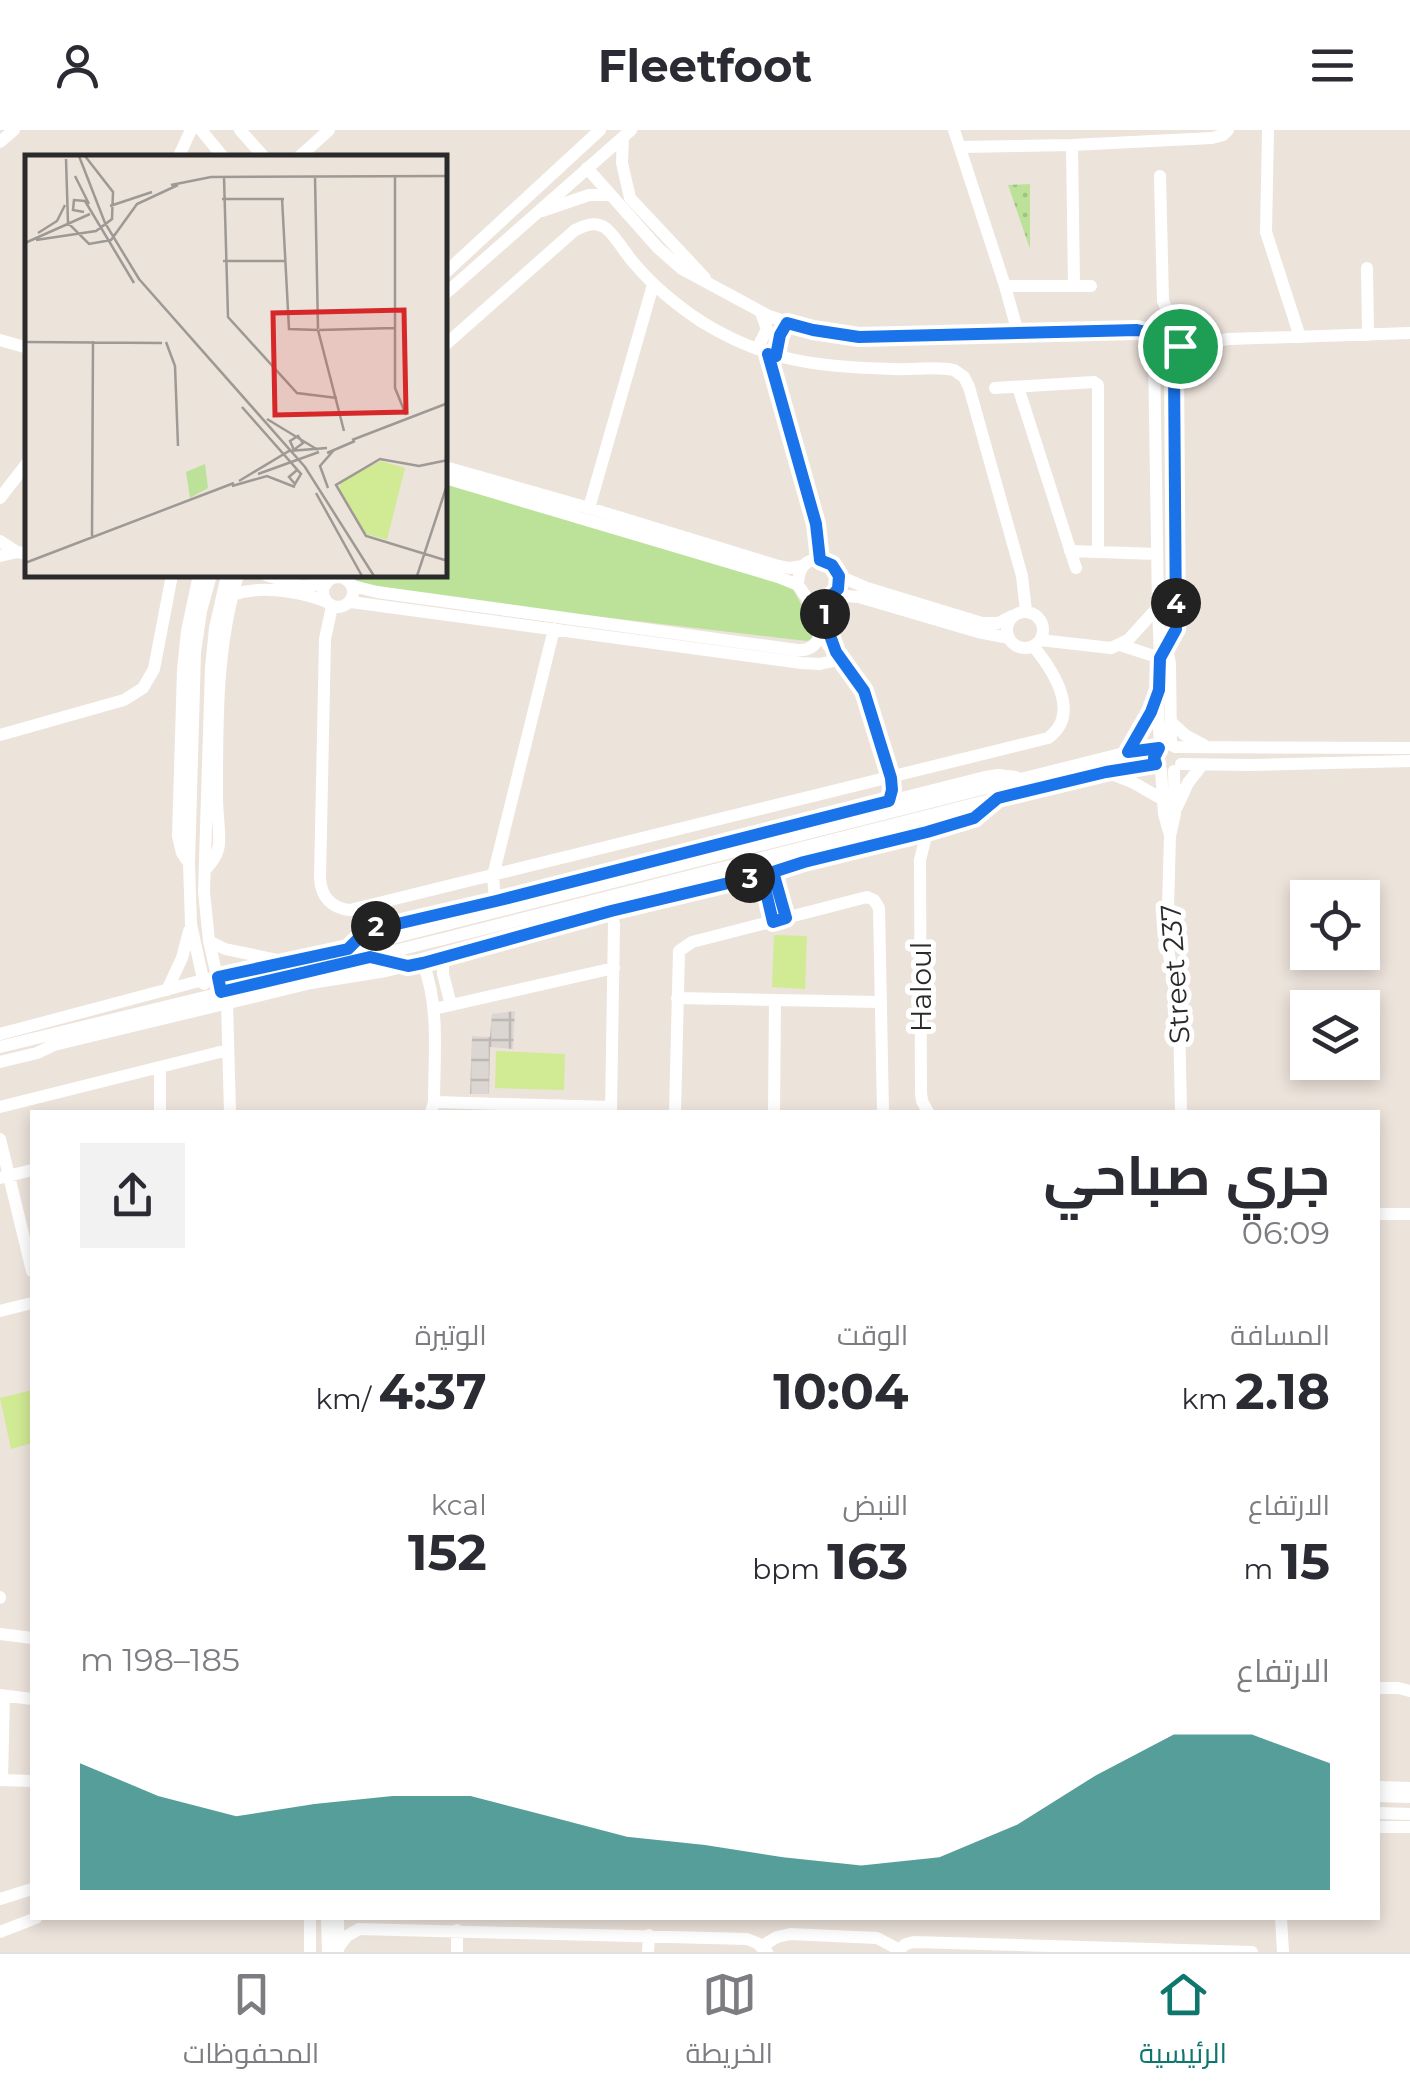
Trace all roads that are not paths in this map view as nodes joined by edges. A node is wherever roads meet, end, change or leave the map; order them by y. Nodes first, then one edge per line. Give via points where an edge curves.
1 (14, 130) edge
2 (191, 130) edge
3 (201, 130) edge
4 (240, 130) edge
5 (329, 130) edge
6 (600, 130) edge
7 (954, 130) edge
8 (1228, 130) edge
9 (1268, 130) edge
10 (627, 134) edge
11 (0, 142) edge
12 (1072, 145) junction
13 (960, 147) junction
14 (179, 155) edge
15 (222, 155) edge
16 (262, 155) edge
17 (301, 155) edge
18 (587, 168) junction
19 (1160, 176) dead end
20 (612, 195) junction
21 (535, 214) junction
22 (1367, 268) dead end
23 (448, 269) edge
24 (708, 282) junction
25 (653, 285) junction
26 (1005, 286) junction
27 (1074, 286) junction
28 (1090, 286) dead end
29 (448, 291) edge
30 (761, 312) junction
31 (787, 323) junction
32 (1018, 334) junction
33 (1410, 334) edge
34 (1148, 336) junction
35 (1368, 336) junction
36 (1300, 338) junction
37 (0, 340) edge
38 (1178, 340) junction
39 (448, 342) edge
40 (25, 347) edge
41 (767, 353) junction
42 (1018, 387) junction
43 (996, 388) dead end
44 (25, 466) edge
45 (448, 468) edge
46 (448, 479) edge
47 (0, 498) edge
48 (588, 508) junction
49 (0, 541) edge
50 (1098, 547) junction
51 (1157, 548) junction
52 (1070, 550) junction
53 (22, 553) edge
54 (0, 556) edge
55 (820, 560) junction
56 (803, 566) junction
57 (1076, 568) dead end
58 (839, 576) junction
59 (171, 578) edge
60 (209, 578) edge
61 (226, 578) edge
62 (237, 578) edge
63 (276, 578) edge
64 (330, 579) edge
65 (197, 582) edge
66 (798, 585) junction
67 (353, 586) junction
68 (232, 595) junction
69 (832, 597) junction
70 (810, 600) junction
71 (351, 602) junction
72 (329, 604) junction
73 (1158, 607) junction
74 (1026, 611) junction
75 (1012, 616) junction
76 (554, 629) junction
77 (822, 632) junction
78 (1008, 638) junction
79 (1036, 643) junction
80 (1120, 645) junction
81 (1164, 652) junction
82 (839, 655) junction
83 (1159, 690) junction
84 (1171, 722) junction
85 (0, 734) edge
86 (1167, 747) junction
87 (1211, 748) junction
88 (1410, 748) edge
89 (1128, 752) junction
90 (1410, 761) edge
91 (1202, 765) junction
92 (1168, 767) junction
93 (1106, 772) junction
94 (891, 778) junction
95 (1023, 778) junction
96 (911, 796) junction
97 (998, 798) junction
98 (1162, 799) junction
99 (889, 801) junction
100 (1175, 814) junction
101 (927, 832) junction
102 (1170, 836) junction
103 (896, 840) junction
104 (829, 841) junction
105 (920, 860) junction
106 (804, 862) junction
107 (189, 864) junction
108 (205, 870) junction
109 (697, 874) junction
110 (768, 874) junction
111 (493, 876) junction
112 (741, 880) junction
113 (496, 901) junction
114 (611, 911) junction
115 (779, 920) junction
116 (191, 924) junction
117 (491, 927) junction
118 (209, 941) junction
119 (348, 949) junction
120 (471, 950) junction
121 (370, 957) junction
122 (443, 957) junction
123 (283, 961) junction
124 (423, 963) junction
125 (408, 966) junction
126 (614, 968) junction
127 (218, 977) junction
128 (202, 980) junction
129 (167, 990) junction
130 (207, 997) junction
131 (224, 998) junction
132 (677, 998) junction
133 (775, 1000) junction
134 (880, 1002) junction
135 (451, 1005) junction
136 (434, 1009) junction
137 (0, 1034) edge
138 (42, 1036) junction
139 (0, 1047) edge
140 (228, 1050) junction
141 (17, 1057) junction
142 (0, 1062) edge
143 (160, 1067) junction
144 (0, 1107) edge
145 (432, 1107) edge
146 (160, 1110) edge
147 (230, 1110) edge
148 (611, 1110) edge
149 (675, 1110) edge
150 (774, 1110) edge
151 (882, 1110) edge
152 (927, 1110) edge
153 (1181, 1110) edge
154 (0, 1139) edge
155 (30, 1170) edge
156 (4, 1177) edge
157 (1380, 1214) edge
158 (1410, 1214) edge
159 (30, 1264) edge
160 (30, 1304) edge
161 (0, 1311) edge
162 (0, 1634) edge
163 (30, 1638) edge
164 (1380, 1688) edge
165 (1410, 1691) edge
166 (2, 1695) edge
167 (30, 1700) edge
168 (1, 1780) edge
169 (30, 1781) edge
170 (1380, 1787) edge
171 (1408, 1789) edge
172 (1380, 1796) edge
173 (1380, 1814) edge
174 (1410, 1814) edge
175 (1380, 1827) edge
176 (1410, 1827) edge
177 (30, 1889) edge
178 (0, 1900) edge
179 (31, 1920) edge
180 (310, 1920) edge
181 (327, 1920) edge
182 (342, 1920) edge
183 (345, 1920) edge
184 (1281, 1920) edge
185 (359, 1929) junction
186 (458, 1930) junction
187 (0, 1932) edge
188 (649, 1935) junction
189 (1014, 1948) edge
190 (764, 1949) edge
191 (897, 1950) edge
192 (1130, 1950) edge
193 (335, 1951) edge
194 (310, 1952) edge
195 (457, 1952) edge
196 (648, 1952) edge
197 (1252, 1952) edge
198 (1283, 1952) edge

1 - 11 street
2 - 14 street
3 - 15 street
4 - 16 street
5 - 17 street
6 - 23 street
7 - 13 street
8 - 12 street via 1217,137
9 - 36 street via 1266,232
10 - 18 street
10 - 24 street via 622,163 630,198
12 - 13 street
12 - 27 street
13 - 26 street
18 - 20 street
18 - 21 street
19 - 38 street via 1163,301
20 - 21 street via 589,195
20 - 24 street via 665,256
21 - 29 street
22 - 35 street
24 - 30 street
25 - 39 street via 606,228 586,225
25 - 41 street via 699,319
25 - 48 street
26 - 27 street
26 - 32 street
27 - 28 street
30 - 31 street
30 - 41 street
31 - 32 street via 859,337
31 - 41 street
32 - 34 street via 1137,330
33 - 35 street
34 - 38 street
34 - 51 street via 1154,353
35 - 36 street
36 - 38 street
37 - 40 street
38 - 81 street via 1176,624
41 - 55 street via 816,524
41 - 74 street via 834,367 948,368 964,377 1020,567
42 - 43 street
42 - 50 street via 1098,385
42 - 52 street
44 - 47 street
45 - 48 street
46 - 66 street
48 - 56 street via 775,565
49 - 53 street
50 - 51 street
50 - 52 street
51 - 73 street
52 - 57 street
53 - 54 street
55 - 56 street
55 - 58 street
56 - 66 street
58 - 69 street
58 - 75 street via 982,623
59 - 85 street via 154,669 143,688 124,700
60 - 107 street via 194,652
61 - 108 street via 211,668
62 - 68 street
63 - 64 street via 301,586
64 - 67 street
64 - 72 street via 323,592
65 - 107 street via 183,670 178,828
66 - 70 street
67 - 71 street
67 - 77 street via 797,650 815,645
68 - 72 street via 267,590
68 - 108 street via 220,660 219,845
69 - 70 street
69 - 78 street via 859,597
69 - 82 street via 825,620
70 - 77 street
71 - 72 street via 342,608
71 - 76 street
72 - 111 street via 323,894 350,910
73 - 80 street
73 - 81 street
74 - 75 street
74 - 79 street via 1042,622
75 - 78 street
76 - 82 street via 802,664
76 - 111 street
77 - 82 street
78 - 79 street via 1019,647
79 - 80 street
79 - 94 street via 1064,707 1056,733
80 - 81 street
81 - 83 street
81 - 84 street
82 - 94 street via 864,691
83 - 86 street via 1158,726
83 - 89 street
84 - 86 street
84 - 87 street
86 - 87 street
86 - 89 street
86 - 92 street via 1154,758
86 - 92 street via 1181,754
87 - 88 street
89 - 95 street
90 - 91 street
91 - 92 street
91 - 100 street
92 - 93 street
92 - 98 street, Street 237
92 - 100 street, Street 237
93 - 97 street
93 - 98 street
94 - 96 street
94 - 99 street
94 - 111 street
95 - 96 street via 991,776
95 - 119 street
96 - 99 street
97 - 101 street via 974,818
97 - 104 street
98 - 102 street, Street 237
99 - 113 street
100 - 102 street, Street 237
101 - 103 street
101 - 105 street, Haloul
102 - 153 street, Street 237 via 1167,942 1179,1017
103 - 105 street
103 - 106 street
104 - 106 street
104 - 109 street
105 - 152 street, Haloul
106 - 110 street
107 - 116 street
108 - 118 street
109 - 112 street
109 - 117 street
110 - 112 street
110 - 115 street
111 - 113 street
112 - 114 street
113 - 119 street via 377,926
114 - 120 street
114 - 126 street
115 - 132 street via 684,946
115 - 134 street via 874,900
116 - 128 street
116 - 129 street
117 - 120 street
117 - 121 street
118 - 123 street
118 - 127 street
119 - 123 street
120 - 122 street
121 - 125 street
121 - 131 street
122 - 124 street
122 - 135 street
123 - 127 street
124 - 125 street
124 - 136 street
125 - 131 street
126 - 135 street
126 - 148 street
127 - 128 street
127 - 131 street
128 - 129 street
128 - 130 street
129 - 137 street
130 - 131 street
130 - 138 street
131 - 140 street
131 - 141 street
132 - 133 street
132 - 149 street
133 - 134 street
133 - 150 street
134 - 151 street
135 - 136 street
136 - 145 street
138 - 139 street
138 - 141 street
140 - 143 street
140 - 147 street
141 - 142 street
143 - 144 street
143 - 146 street
145 - 148 street
154 - 156 street
155 - 156 street
156 - 159 street
157 - 158 street
160 - 161 street
162 - 163 street
164 - 165 street
166 - 167 street
166 - 168 street
168 - 169 street
170 - 171 street
171 - 172 street
173 - 174 street
175 - 176 street
177 - 178 street
179 - 187 street
180 - 194 street
181 - 193 street
182 - 193 street
183 - 185 street
184 - 198 street
185 - 186 street
185 - 193 street
186 - 188 street
186 - 195 street
188 - 190 street via 747,1939
188 - 196 street
189 - 191 street via 914,1942
189 - 192 street
190 - 191 street via 784,1935 806,1935 877,1938
192 - 197 street

